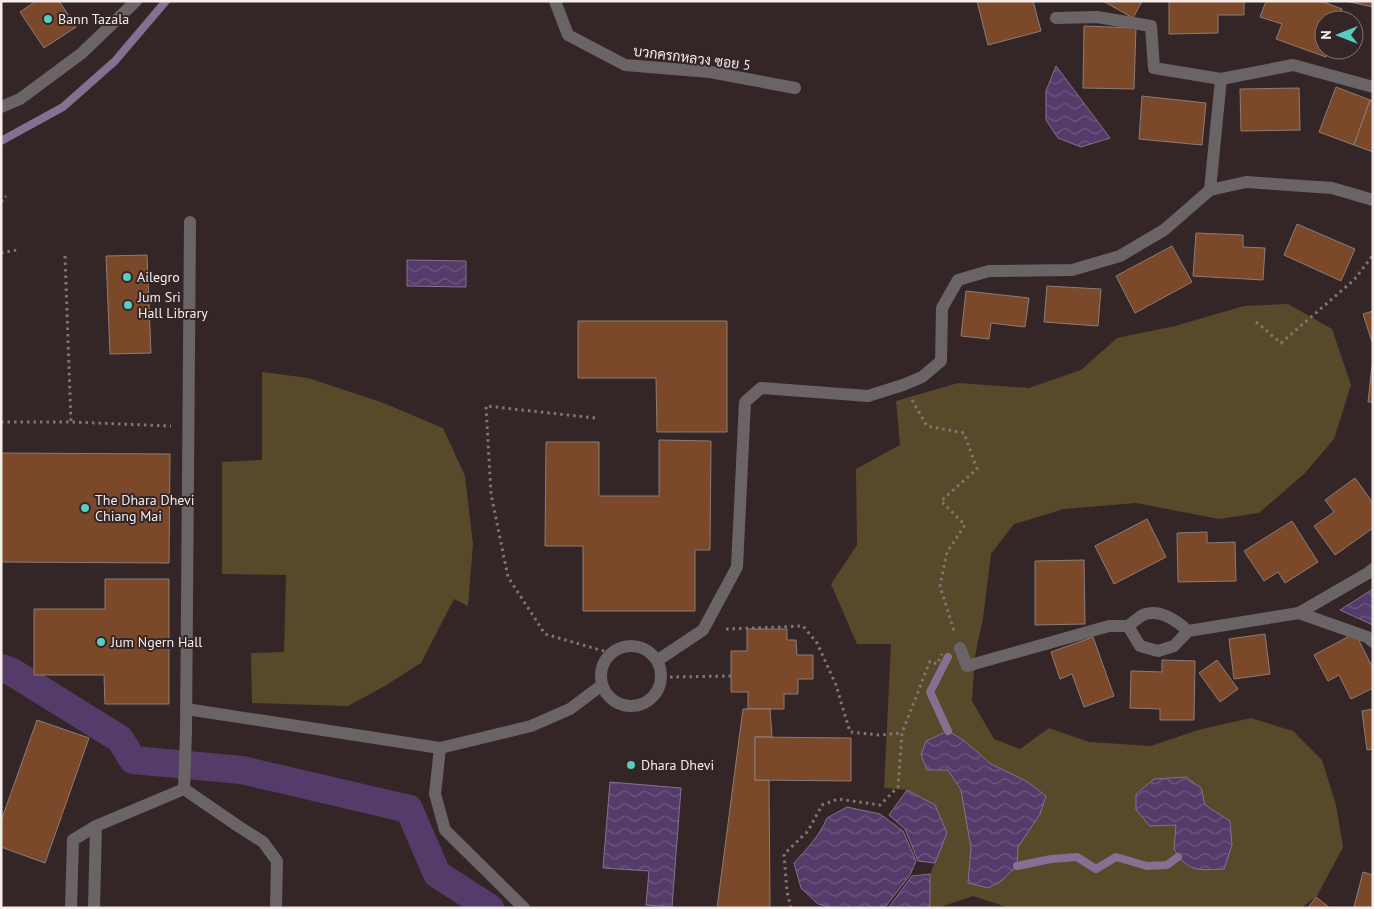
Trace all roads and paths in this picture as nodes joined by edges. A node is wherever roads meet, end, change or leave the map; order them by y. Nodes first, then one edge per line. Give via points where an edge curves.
1 (136, 1) edge
2 (554, 1) edge
3 (1056, 18) dead end
4 (1221, 78) junction
5 (1373, 87) edge
6 (795, 88) dead end
7 (1, 107) edge
8 (1210, 190) junction
9 (6, 196) dead end
10 (1373, 200) edge
11 (1, 202) edge
12 (190, 222) dead end
13 (17, 250) dead end
14 (1, 253) edge
15 (1373, 255) edge
16 (65, 256) dead end
17 (1256, 322) dead end
18 (904, 385) junction
19 (595, 418) dead end
20 (1, 422) edge
21 (71, 422) junction
22 (188, 427) junction
23 (1373, 569) edge
24 (1299, 614) junction
25 (1128, 626) junction
26 (703, 630) junction
27 (1188, 630) junction
28 (1373, 642) edge
29 (960, 648) junction
30 (610, 654) junction
31 (658, 660) junction
32 (732, 676) dead end
33 (662, 677) junction
34 (602, 685) junction
35 (186, 709) junction
36 (902, 733) junction
37 (440, 748) junction
38 (184, 789) junction
39 (96, 826) junction
40 (71, 908) edge
41 (94, 908) edge
42 (276, 908) edge
43 (524, 908) edge
44 (791, 908) edge

1 - 7 street via 82,53 20,99
2 - 6 street, บวกครกหลวง ซอย 5 via 568,35 625,65 710,72
3 - 4 street via 1097,17 1151,26 1154,68
4 - 5 street via 1293,65
4 - 8 street
8 - 10 street via 1246,182 1332,188
8 - 18 street via 1164,230 1120,256 1072,270 989,271 958,280 942,308 942,361 922,377
9 - 11 path
12 - 22 street
13 - 14 path
15 - 17 path via 1354,280 1281,343
16 - 21 path
18 - 26 street via 868,396 761,388 745,402 737,567
18 - 29 path via 927,426 964,433 977,469 941,501 964,525 947,552 940,586
19 - 30 path via 486,406 491,494 508,577 545,634
20 - 21 path
21 - 22 path
22 - 35 street
23 - 24 street
24 - 27 street
24 - 28 street
25 - 27 street via 1142,615 1160,613 1177,620
25 - 27 street via 1140,646 1158,651 1174,646
25 - 29 street via 1109,626 967,666
26 - 31 street
26 - 36 path via 803,626 817,643 836,685 850,732
29 - 36 path via 945,649 937,664 930,662
30 - 31 street via 624,646 635,646 650,652
30 - 34 street via 601,674
31 - 33 street
32 - 33 path
33 - 34 street via 652,699 636,707 614,702
34 - 37 street via 570,709 531,726
35 - 37 street
35 - 38 street
36 - 44 path via 898,787 880,805 838,799 822,804 808,831 784,854 786,892
37 - 43 street via 435,794 445,830
38 - 39 street
38 - 42 street via 263,842 277,861
39 - 40 street via 72,840
39 - 41 street

